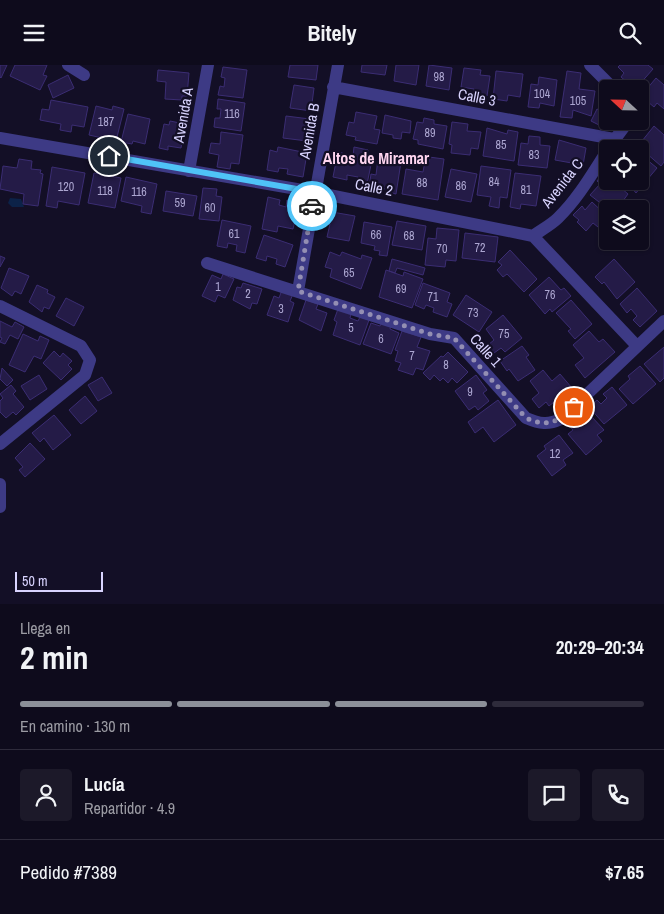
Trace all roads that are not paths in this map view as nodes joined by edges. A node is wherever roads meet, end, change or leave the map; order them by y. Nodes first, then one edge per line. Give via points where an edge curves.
1 (68, 65) edge
2 (208, 65) edge
3 (338, 65) edge
4 (590, 65) edge
5 (84, 75) dead end
6 (605, 80) edge
7 (334, 87) junction
8 (622, 130) edge
9 (0, 138) edge
10 (614, 139) junction
11 (190, 171) junction
12 (314, 192) junction
13 (533, 236) junction
14 (208, 263) dead end
15 (298, 291) junction
16 (0, 306) edge
17 (664, 321) edge
18 (637, 345) junction
19 (0, 444) edge
20 (0, 484) edge
21 (0, 507) edge

1 - 5 street
2 - 11 street, Avenida A
3 - 7 street, Avenida B
4 - 6 street
7 - 10 street, Calle 3
7 - 12 street, Avenida B
8 - 10 street, Avenida C
9 - 11 street, Calle 2
10 - 13 street, Avenida C via 580,192 557,219
11 - 12 street, Calle 2
12 - 13 street, Calle 2
12 - 15 street, Avenida B
13 - 18 street
14 - 15 street, Calle 1
15 - 18 street, Calle 1 via 430,334 454,338 526,418 537,423 548,424 561,419
16 - 19 street via 82,346 90,360 85,375
17 - 18 street, Calle 1
20 - 21 street

